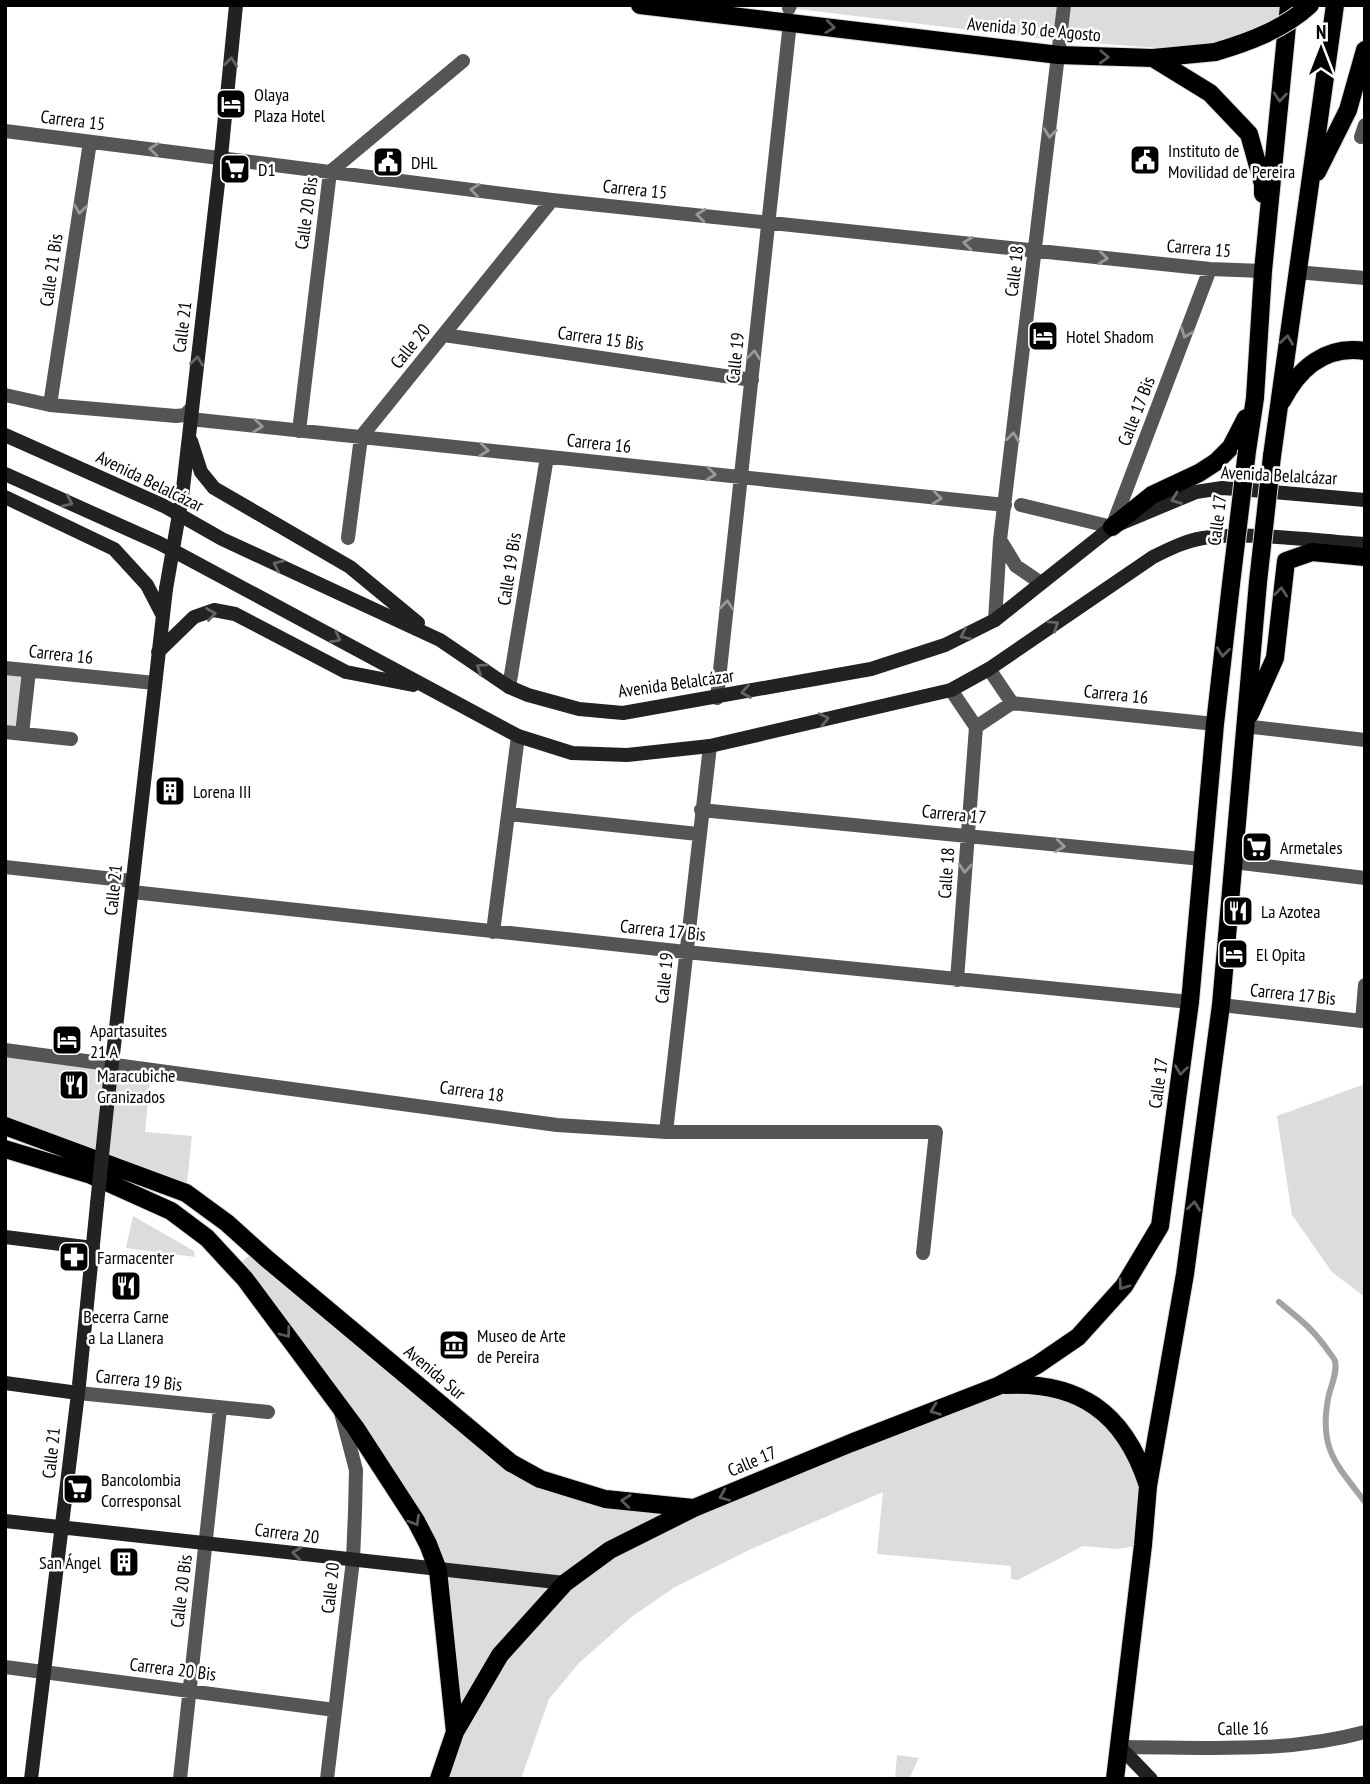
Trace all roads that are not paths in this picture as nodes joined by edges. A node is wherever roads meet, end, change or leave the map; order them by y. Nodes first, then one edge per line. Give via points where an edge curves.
1 (236, 5) edge
2 (640, 5) edge
3 (1063, 5) edge
4 (1289, 5) edge
5 (1310, 5) edge
6 (1335, 5) edge
7 (790, 12) edge
8 (1365, 50) edge
9 (1059, 55) junction
10 (1153, 58) junction
11 (463, 61) dead end
12 (5, 131) edge
13 (90, 142) junction
14 (222, 157) junction
15 (330, 172) junction
16 (1309, 187) junction
17 (552, 200) junction
18 (769, 222) junction
19 (1035, 250) junction
20 (1210, 269) junction
21 (1263, 271) junction
22 (1296, 272) junction
23 (1365, 278) edge
24 (444, 335) junction
25 (1365, 351) edge
26 (752, 380) junction
27 (5, 395) edge
28 (1255, 398) junction
29 (50, 405) junction
30 (1278, 410) junction
31 (187, 418) junction
32 (299, 431) junction
33 (5, 435) edge
34 (361, 437) junction
35 (547, 457) junction
36 (5, 474) edge
37 (741, 477) junction
38 (5, 497) edge
39 (1365, 500) edge
40 (1004, 505) junction
41 (1021, 505) dead end
42 (1112, 527) junction
43 (348, 538) dead end
44 (1000, 540) junction
45 (1365, 544) edge
46 (1365, 557) edge
47 (1041, 583) junction
48 (163, 615) junction
49 (995, 620) junction
50 (440, 640) junction
51 (158, 652) junction
52 (5, 668) edge
53 (989, 669) junction
54 (29, 671) junction
55 (155, 683) junction
56 (509, 687) junction
57 (428, 688) junction
58 (951, 690) junction
59 (717, 698) junction
60 (1012, 703) junction
61 (1215, 724) junction
62 (1244, 726) junction
63 (975, 727) junction
64 (5, 732) edge
65 (22, 734) junction
66 (518, 736) junction
67 (71, 739) dead end
68 (1365, 740) edge
69 (710, 746) junction
70 (701, 810) junction
71 (509, 814) junction
72 (698, 834) junction
73 (968, 835) junction
74 (1202, 859) junction
75 (1233, 862) junction
76 (5, 867) edge
77 (1365, 878) edge
78 (132, 886) junction
79 (494, 932) junction
80 (686, 952) junction
81 (957, 980) junction
82 (1365, 985) edge
83 (1190, 1002) junction
84 (1221, 1005) junction
85 (5, 1050) edge
86 (113, 1063) junction
87 (5, 1126) edge
88 (666, 1132) junction
89 (5, 1149) edge
90 (5, 1237) edge
91 (93, 1248) junction
92 (923, 1253) dead end
93 (5, 1383) edge
94 (999, 1386) junction
95 (78, 1393) junction
96 (338, 1402) junction
97 (220, 1409) junction
98 (268, 1412) dead end
99 (1148, 1486) junction
100 (694, 1508) junction
101 (5, 1521) edge
102 (62, 1528) junction
103 (206, 1543) junction
104 (353, 1560) junction
105 (438, 1570) junction
106 (565, 1583) junction
107 (5, 1667) edge
108 (44, 1672) junction
109 (189, 1690) junction
110 (335, 1710) junction
111 (455, 1731) junction
112 (1365, 1732) edge
113 (1120, 1747) junction
114 (31, 1779) edge
115 (180, 1779) edge
116 (327, 1779) edge
117 (439, 1779) edge
118 (1115, 1779) edge
119 (1151, 1779) edge

14 -> 1 main road, Calle 21
2 - 7 main road, Avenida 30 de Agosto
3 - 9 street, Calle 18
4 -> 21 main road, Calle 17
5 - 10 main road, Avenida 30 de Agosto, bridge via 1254,40 1215,52
6 - 16 main road
7 -> 9 main road, Avenida 30 de Agosto
7 - 18 street, Calle 19
8 - 16 main road via 1348,110
9 -> 10 main road, Avenida 30 de Agosto
9 -> 19 street, Calle 18
10 - 21 main road via 1210,93 1249,134 1263,184
11 - 15 street, Calle 20 Bis
12 - 13 street, Carrera 15
14 -> 13 street, Carrera 15
13 -> 29 street, Calle 21 Bis
14 - 15 street, Carrera 15
31 -> 14 main road, Calle 21
17 -> 15 street, Carrera 15
15 - 32 street, Calle 20 Bis
16 - 22 main road
18 -> 17 street, Carrera 15
17 - 24 street, Calle 20
19 -> 18 street, Carrera 15
26 -> 18 street, Calle 19
19 -> 20 street, Carrera 15
40 -> 19 street, Calle 18
20 - 21 street, Carrera 15
20 -> 42 street, Calle 17 Bis
21 - 28 main road, Calle 17
22 - 23 street
30 -> 22 main road
24 - 26 street, Carrera 15 Bis
24 - 34 street, Calle 20
25 - 30 main road via 1343,350 1322,356 1291,384
26 - 37 street, Calle 19
27 - 29 street, Carrera 16
28 - 42 main road via 1231,447 1216,462 1152,495
28 -> 61 main road, Calle 17, bridge
29 - 31 street, Carrera 16
30 - 62 main road, bridge
31 -> 32 street, Carrera 16
31 - 48 main road, Calle 21, bridge via 182,497
31 - 50 main road via 201,472 214,488 350,568
32 - 34 street, Carrera 16
50 -> 33 main road, Avenida Belalcázar via 164,506
34 -> 35 street, Carrera 16
34 - 43 street
35 -> 37 street, Carrera 16
35 - 56 street, Calle 19 Bis
36 -> 57 main road via 159,543
37 -> 40 street, Carrera 16
59 -> 37 street, Calle 19
38 - 48 main road via 114,549 147,585
39 -> 42 main road, Avenida Belalcázar via 1222,488 1196,492
40 - 44 street, Calle 18
41 - 42 street
42 - 47 main road, Avenida Belalcázar
44 - 47 street via 1016,566
44 - 49 street, Calle 18
53 -> 45 main road via 1153,557 1178,545 1204,538 1252,537
62 -> 46 main road via 1275,659 1286,561 1312,552
47 - 49 main road, Avenida Belalcázar
48 - 51 main road, Calle 21
49 -> 59 main road, Avenida Belalcázar via 945,645 872,669
56 -> 50 main road, Avenida Belalcázar
51 - 55 main road, Calle 21
51 -> 57 main road via 194,617 214,610 234,614 346,671
52 - 54 street, Carrera 16
53 - 58 main road
53 - 60 street
54 - 55 street, Carrera 16
54 - 65 street
55 - 78 main road, Calle 21
56 - 59 main road, Avenida Belalcázar via 579,709 623,713
57 - 66 main road
58 - 63 street
69 -> 58 main road
60 - 61 street, Carrera 16
60 - 63 street
61 - 74 main road, Calle 17
62 - 68 street
62 - 75 main road
63 - 73 street, Calle 18
64 - 65 street
65 - 67 street
66 - 69 main road via 572,753 627,755
66 - 71 street
69 - 70 street, Calle 19
70 - 72 street, Calle 19
70 - 73 street, Carrera 17
71 - 72 street
71 - 79 street
72 - 80 street, Calle 19
73 -> 74 street, Carrera 17
73 -> 81 street, Calle 18
74 - 83 main road, Calle 17
75 - 77 street
75 - 84 main road
76 - 78 street, Carrera 17 Bis
78 - 79 street, Carrera 17 Bis
78 - 86 main road, Calle 21
79 - 80 street, Carrera 17 Bis
80 - 81 street, Carrera 17 Bis
80 - 88 street, Calle 19
81 - 83 street, Carrera 17 Bis
82 - 84 street, Carrera 17 Bis via 1362,1021
83 -> 94 main road, Calle 17 via 1160,1226 1124,1286 1078,1337
99 -> 84 main road via 1185,1274
85 - 86 street, Carrera 18
86 - 88 street, Carrera 18 via 557,1125
86 - 91 main road, Calle 21, bridge
100 -> 87 main road, Avenida Sur via 605,1499 540,1479 511,1463 186,1193
88 - 92 street, Carrera 18 via 936,1132
89 -> 96 main road via 91,1175 171,1211 207,1238 246,1279
90 - 91 main road
91 - 95 main road, Calle 21
93 - 95 main road, Carrera 19 Bis
94 - 99 main road via 1032,1384 1065,1390 1095,1405 1119,1427 1138,1455
94 -> 100 main road, Calle 17
95 - 97 street, Carrera 19 Bis
95 - 102 main road, Calle 21
96 - 104 street, Calle 20 via 356,1470
96 -> 105 main road via 416,1521
97 - 98 street, Carrera 19 Bis
97 - 103 street, Calle 20 Bis
99 - 113 main road
100 - 106 main road, Calle 17 via 610,1550
101 - 102 main road, Carrera 20
102 - 103 main road, Carrera 20
102 - 108 main road, Calle 21
104 -> 103 main road, Carrera 20
103 - 109 street, Calle 20 Bis
104 - 105 main road, Carrera 20
104 - 110 street, Calle 20
105 - 106 main road, Carrera 20
105 - 111 main road
106 - 111 main road, Calle 17 via 500,1654
107 - 108 street, Carrera 20 Bis
108 - 109 street, Carrera 20 Bis
108 - 114 main road, Calle 21
109 - 110 street, Carrera 20 Bis
109 - 115 street, Calle 20 Bis
110 - 116 street, Calle 20
111 - 117 main road, Calle 17
112 - 113 street, Calle 16 via 1262,1748
113 - 118 main road
113 - 119 main road

